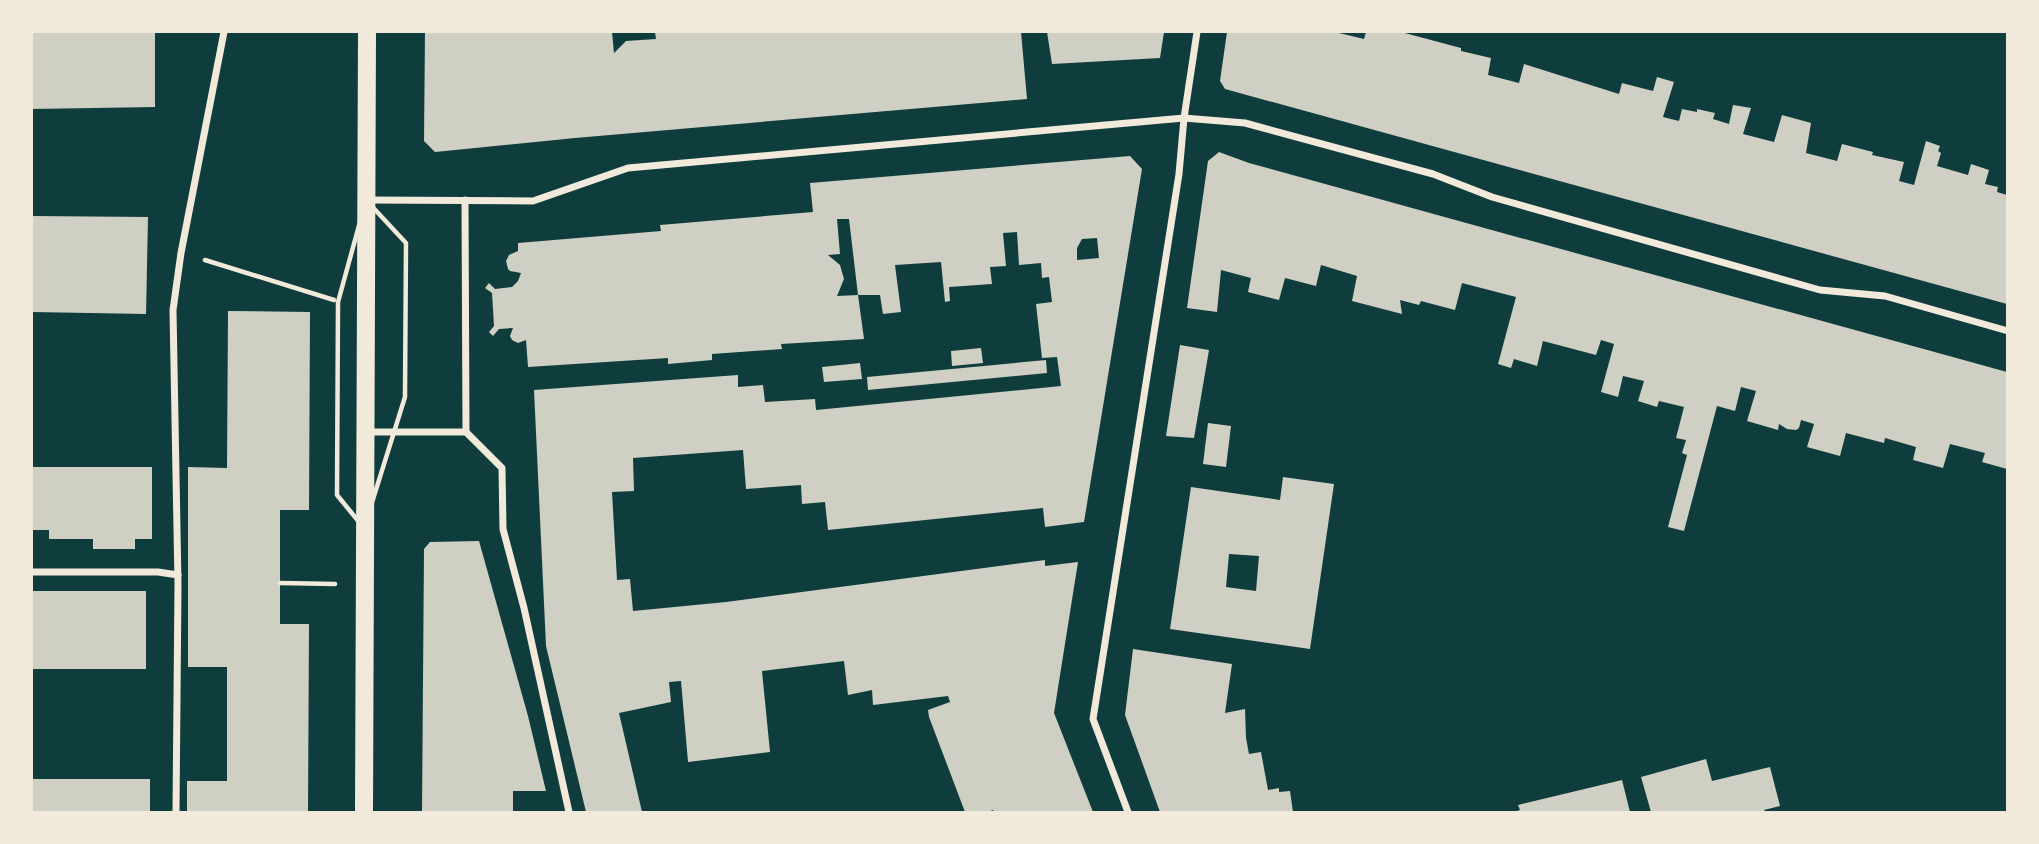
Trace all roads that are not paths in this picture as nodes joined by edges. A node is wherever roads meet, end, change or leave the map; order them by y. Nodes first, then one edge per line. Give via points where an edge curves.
1 (224, 32) edge
2 (368, 32) edge
3 (1197, 32) edge
4 (1184, 118) junction
5 (366, 200) junction
6 (464, 200) junction
7 (2007, 331) edge
8 (365, 432) junction
9 (466, 432) junction
10 (32, 572) edge
11 (178, 575) junction
12 (176, 813) edge
13 (364, 813) edge
14 (569, 813) edge
15 (1128, 813) edge

1 - 11 street via 173,310
2 - 5 main road
3 - 4 street
4 - 6 street via 628,168 533,201
4 - 7 street via 1245,122 1820,290 1885,296
4 - 15 street via 1093,719
5 - 6 street
5 - 8 main road
6 - 9 street
8 - 9 street
8 - 13 main road
9 - 14 street via 502,468 503,528
10 - 11 street
11 - 12 street

